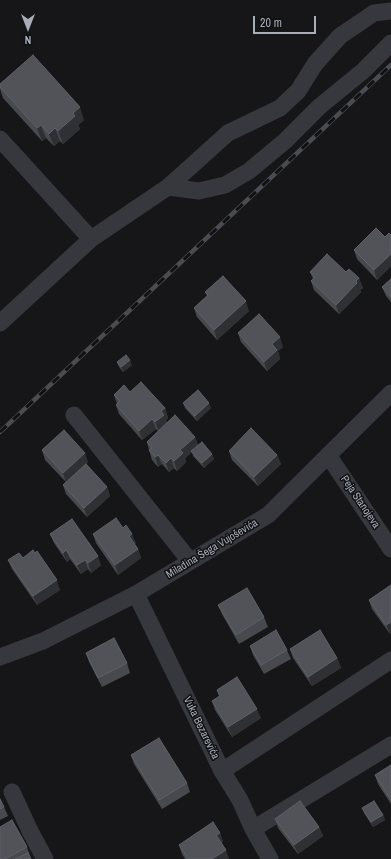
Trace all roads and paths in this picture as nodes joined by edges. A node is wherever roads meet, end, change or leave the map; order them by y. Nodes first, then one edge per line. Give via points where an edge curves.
1 (391, 11) edge
2 (391, 43) edge
3 (0, 139) edge
4 (168, 187) junction
5 (91, 239) junction
6 (0, 323) edge
7 (391, 393) edge
8 (74, 415) dead end
9 (328, 455) junction
10 (391, 549) edge
11 (190, 562) junction
12 (136, 594) junction
13 (0, 658) edge
14 (391, 660) edge
15 (391, 745) edge
16 (222, 772) junction
17 (12, 792) dead end
18 (253, 829) junction
19 (45, 859) edge
20 (270, 859) edge

1 - 4 street via 374,13 340,36 315,64 298,91 280,108 228,133
2 - 4 street via 363,71 318,107 285,141 249,171 225,185 199,191
3 - 5 street
4 - 5 street
5 - 6 street
7 - 9 street, Miladina Šega Vujoševića
8 - 11 street
9 - 10 street, Peja Stanojeva
9 - 11 street, Miladina Šega Vujoševića via 268,515
11 - 12 street, Miladina Šega Vujoševića
12 - 13 street, Miladina Šega Vujoševića via 43,641
12 - 16 street, Vuka Bezarevića
14 - 16 street
15 - 18 street
16 - 18 street, Vuka Bezarevića via 240,800
17 - 19 street
18 - 20 street, Vuka Bezarevića

